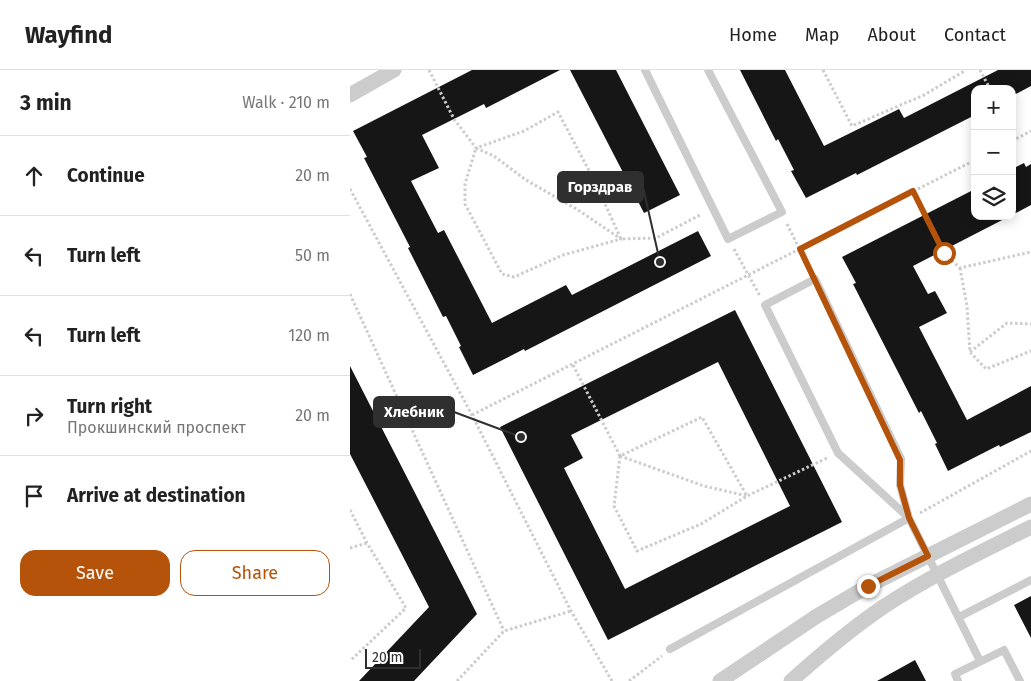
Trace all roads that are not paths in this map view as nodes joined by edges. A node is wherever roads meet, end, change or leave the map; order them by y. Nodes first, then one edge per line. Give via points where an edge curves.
1 (394, 70) edge
2 (644, 70) edge
3 (708, 70) edge
4 (350, 95) edge
5 (1031, 504) edge
6 (909, 518) junction
7 (1031, 527) edge
8 (928, 556) junction
9 (938, 575) junction
10 (1031, 580) edge
11 (959, 617) junction
12 (670, 650) road end
13 (980, 661) junction
14 (720, 681) edge
15 (791, 681) edge
16 (958, 681) edge
17 (1020, 681) edge

1 - 4 street
2 - 3 lane via 728,238 782,212
5 - 8 street
6 - 6 lane via 900,485 900,460 814,279 765,305 838,453
6 - 8 lane
6 - 12 lane
7 - 9 street
8 - 9 lane
8 - 14 street via 817,616
9 - 11 lane
9 - 15 street via 883,608
10 - 11 lane
11 - 13 lane
13 - 16 lane via 955,674
13 - 17 lane via 1004,650

